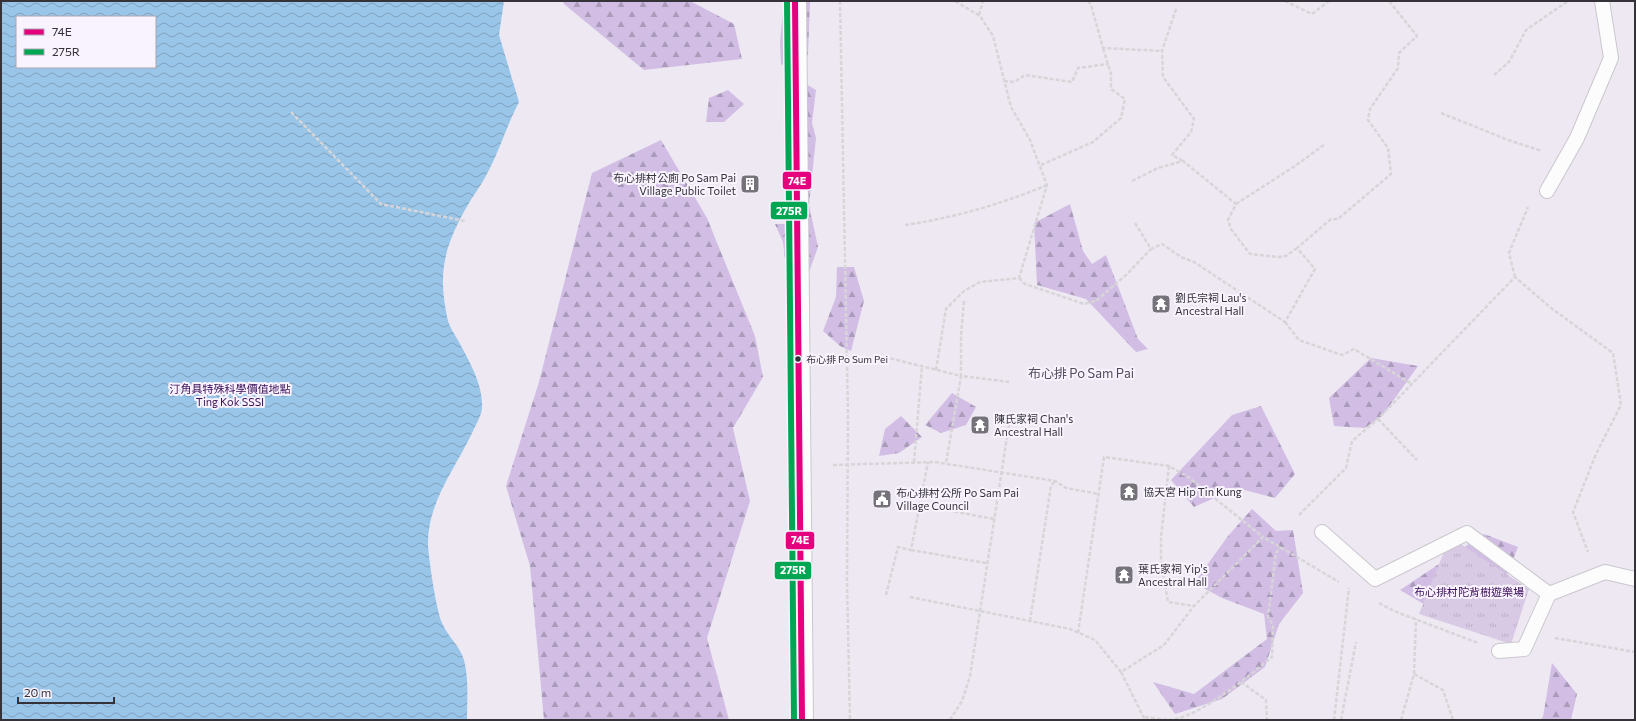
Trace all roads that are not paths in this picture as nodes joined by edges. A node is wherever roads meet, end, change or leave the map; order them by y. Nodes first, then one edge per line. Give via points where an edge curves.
1 (794, 1) edge
2 (1602, 1) edge
3 (1550, 186) road end
4 (1322, 532) dead end
5 (1635, 579) edge
6 (1549, 594) junction
7 (1499, 651) road end
8 (802, 720) edge

1 - 8 main road
2 - 3 lane via 1611,58 1577,138
4 - 6 lane via 1375,579 1467,533
5 - 6 lane via 1605,572
6 - 7 lane via 1524,649

